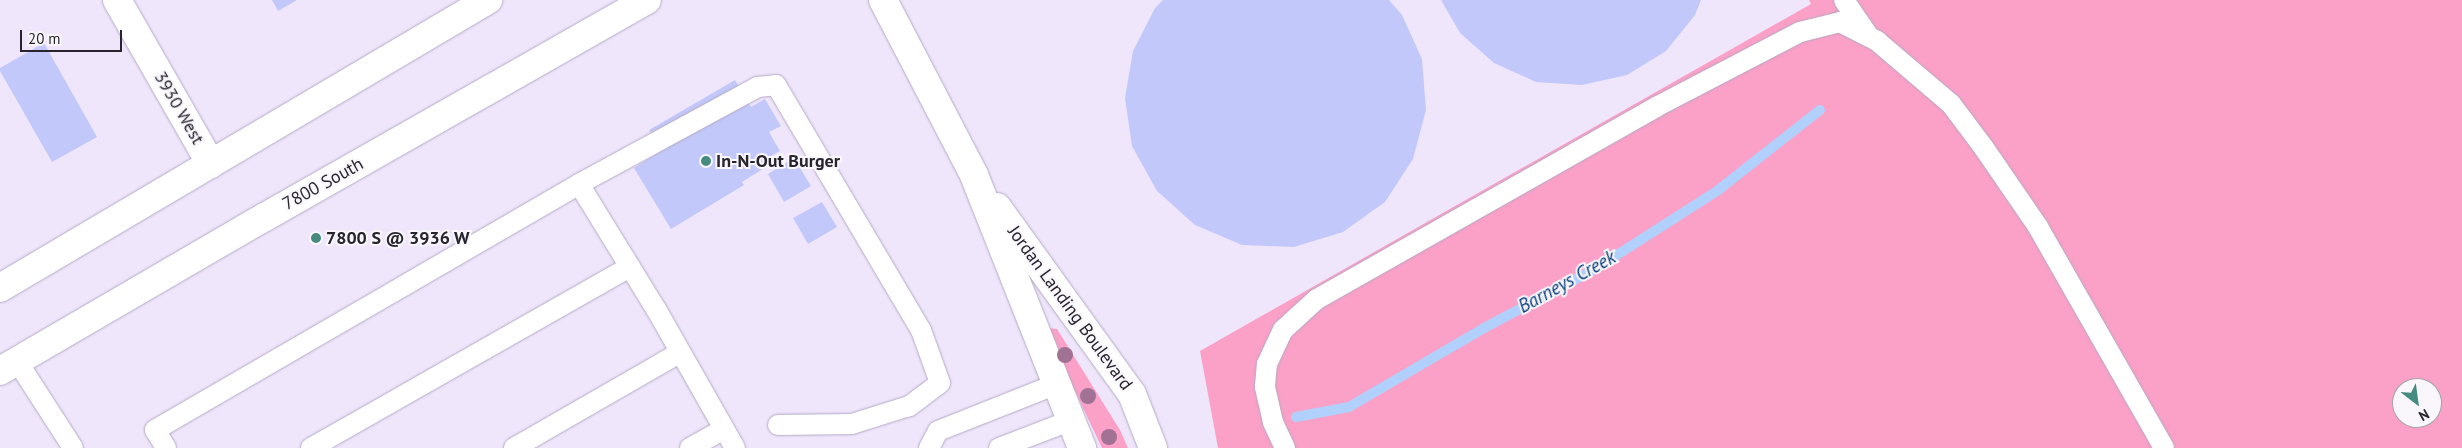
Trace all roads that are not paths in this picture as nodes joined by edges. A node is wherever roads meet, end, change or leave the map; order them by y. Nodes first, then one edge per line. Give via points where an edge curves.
1 (117, 0) edge
2 (488, 0) edge
3 (647, 0) edge
4 (883, 0) edge
5 (1844, 0) edge
6 (1869, 36) junction
7 (211, 164) junction
8 (974, 175) junction
9 (579, 184) junction
10 (630, 267) junction
11 (0, 288) edge
12 (679, 353) junction
13 (9, 366) edge
14 (1056, 384) junction
15 (1072, 420) junction
16 (778, 425) dead end
17 (724, 429) junction
18 (1283, 442) edge
19 (73, 448) edge
20 (166, 448) edge
21 (311, 448) edge
22 (514, 448) edge
23 (690, 448) edge
24 (735, 448) edge
25 (929, 448) edge
26 (999, 448) edge
27 (1082, 448) edge
28 (1154, 448) edge
29 (2164, 448) edge

1 - 7 main road, 3930 West
2 - 7 main road
3 - 13 main road, 7800 South
4 - 8 main road, Jordan Landing Boulevard
5 - 6 lane
6 - 18 lane via 1840,22 1800,32 1656,107 1317,299 1283,330 1267,364 1265,386 1273,422
6 - 29 lane via 1951,104 1984,148 2038,227
7 - 11 main road
8 - 14 main road, Jordan Landing Boulevard
8 - 28 main road, Jordan Landing Boulevard via 1132,394
9 - 10 lane
9 - 16 lane via 758,88 776,86 921,330 940,383 909,406 852,424
9 - 20 lane via 155,430
10 - 12 lane
10 - 21 lane
12 - 17 lane
12 - 22 lane
13 - 19 lane
14 - 15 main road, Jordan Landing Boulevard
14 - 25 lane via 938,431
15 - 26 lane
15 - 27 main road, Jordan Landing Boulevard
17 - 23 lane
17 - 24 lane

